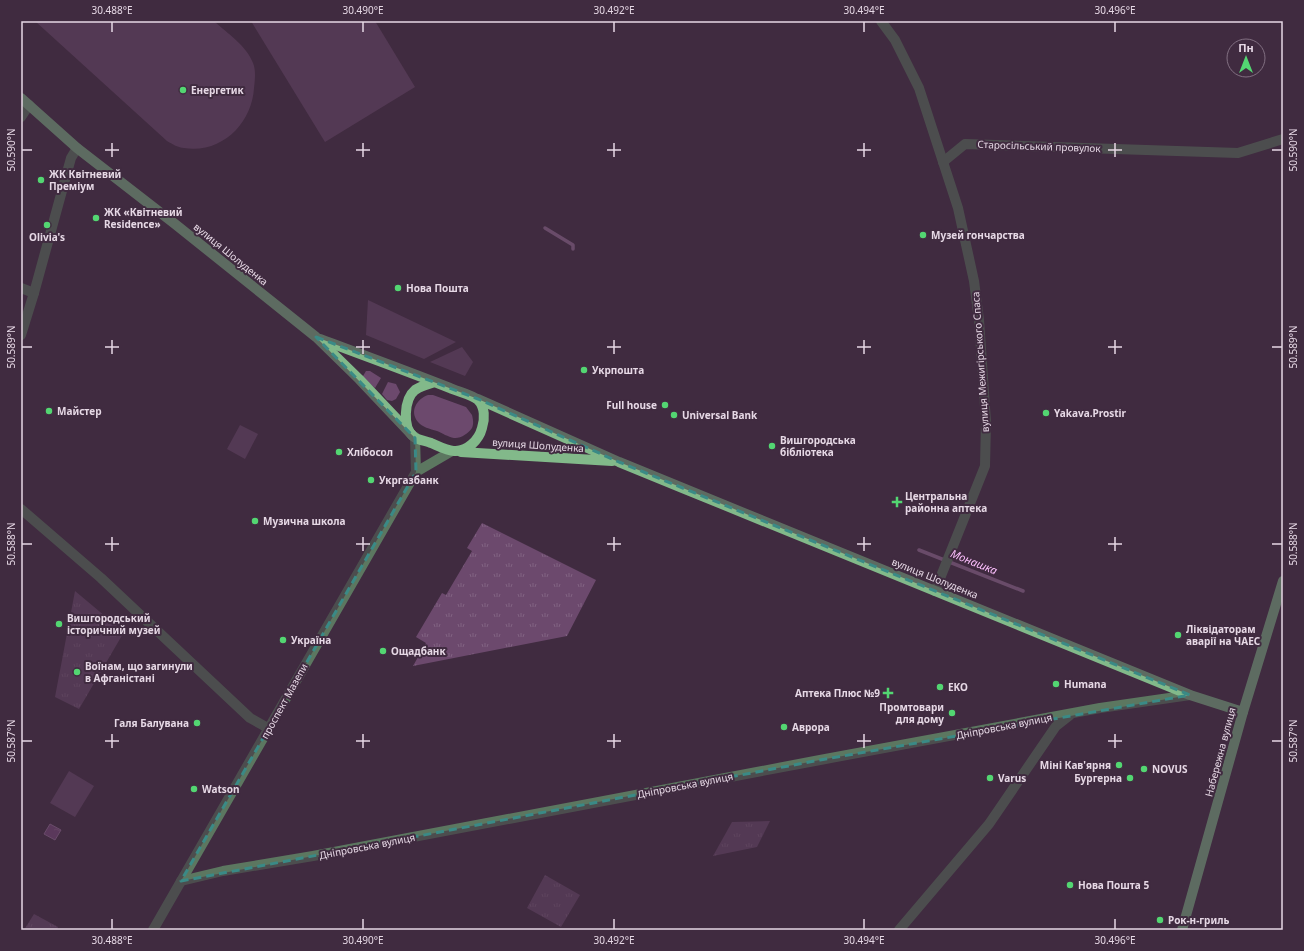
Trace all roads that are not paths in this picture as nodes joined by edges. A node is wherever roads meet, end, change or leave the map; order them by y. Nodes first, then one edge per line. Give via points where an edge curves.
1 (881, 21) edge
2 (21, 98) edge
3 (29, 105) junction
4 (21, 117) edge
5 (1283, 139) edge
6 (77, 148) junction
7 (943, 162) junction
8 (21, 288) edge
9 (34, 293) junction
10 (21, 335) edge
11 (316, 337) junction
12 (435, 382) junction
13 (478, 399) junction
14 (414, 436) junction
15 (453, 451) junction
16 (619, 462) junction
17 (416, 472) junction
18 (21, 508) edge
19 (1283, 581) edge
20 (935, 591) junction
21 (1190, 695) junction
22 (1242, 712) junction
23 (1071, 714) junction
24 (268, 728) junction
25 (181, 881) junction
26 (153, 930) edge
27 (898, 930) edge
28 (1182, 930) edge

1 - 7 street, вулиця Межигірського Спаса via 895,40 919,88
2 - 3 main road, вулиця Шолуденка
3 - 4 street
3 - 6 main road, вулиця Шолуденка
5 - 7 street, Старосільський провулок via 1238,153 965,144
6 - 9 street
6 - 11 main road, вулиця Шолуденка
7 - 20 street, вулиця Межигірського Спаса via 958,208 974,281 986,422 985,466
8 - 9 street
9 - 10 street
11 - 12 main road, вулиця Шолуденка
11 - 14 main road, вулиця Шолуденка
12 - 13 main road
12 - 14 main road via 414,390 406,407 408,426
13 - 15 main road via 484,410 482,429 472,444
13 - 16 main road, вулиця Шолуденка
14 - 15 main road
14 - 17 street
15 - 16 main road, вулиця Шолуденка
15 - 17 street, проспект Мазепи
16 - 20 main road, вулиця Шолуденка
17 - 24 street, проспект Мазепи
18 - 24 street via 101,578 250,718
19 - 22 main road, Набережна вулиця
20 - 21 main road, вулиця Шолуденка
21 - 22 main road, вулиця Шолуденка
21 - 23 street, Дніпровська вулиця
22 - 28 main road, Набережна вулиця
23 - 25 street, Дніпровська вулиця
23 - 27 street via 1056,726 989,824
24 - 25 street, проспект Мазепи
25 - 26 street, проспект Мазепи

